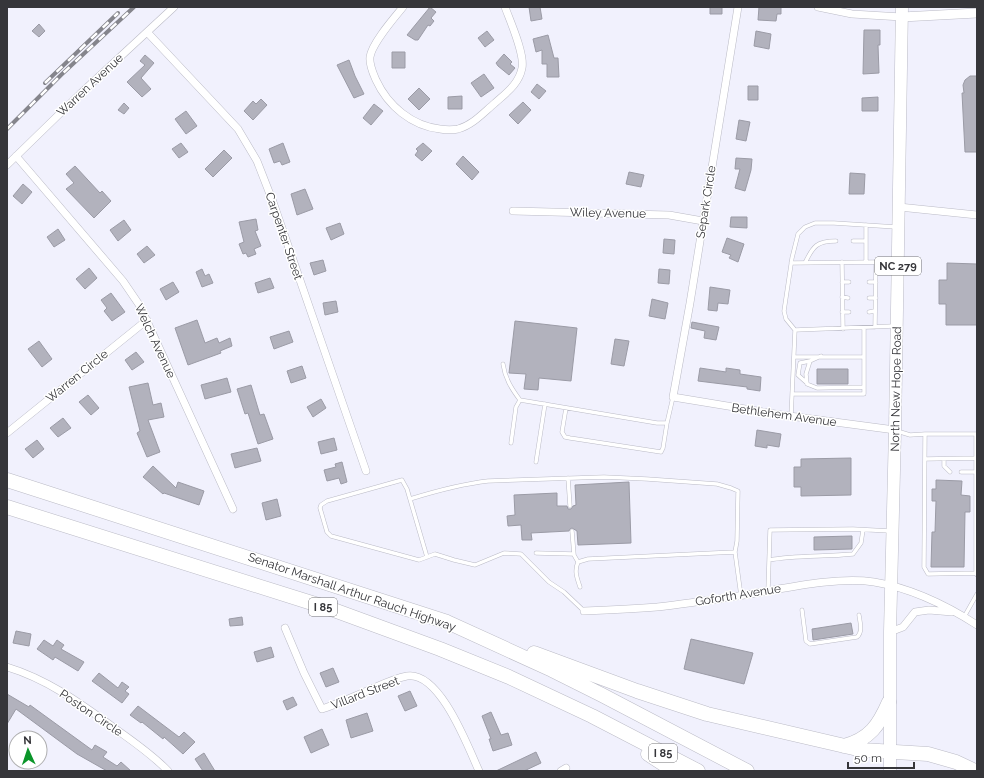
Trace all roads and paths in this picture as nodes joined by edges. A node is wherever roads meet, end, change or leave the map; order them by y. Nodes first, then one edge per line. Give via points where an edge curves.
1 (174, 7) edge
2 (403, 7) edge
3 (506, 7) edge
4 (738, 7) edge
5 (818, 7) edge
6 (852, 10) edge
7 (902, 12) edge
8 (977, 13) edge
9 (147, 32) junction
10 (16, 156) junction
11 (7, 165) edge
12 (899, 207) junction
13 (513, 211) dead end
14 (977, 215) edge
15 (703, 220) junction
16 (866, 225) junction
17 (899, 227) junction
18 (836, 241) dead end
19 (853, 241) dead end
20 (866, 241) junction
21 (842, 262) junction
22 (866, 262) junction
23 (791, 263) junction
24 (806, 263) junction
25 (842, 282) junction
26 (849, 282) dead end
27 (869, 282) dead end
28 (876, 282) junction
29 (842, 298) junction
30 (848, 298) dead end
31 (869, 298) dead end
32 (876, 298) junction
33 (842, 312) junction
34 (849, 312) dead end
35 (869, 312) dead end
36 (875, 312) junction
37 (147, 320) junction
38 (897, 326) junction
39 (875, 327) junction
40 (843, 328) junction
41 (864, 328) junction
42 (795, 330) junction
43 (821, 356) junction
44 (794, 357) junction
45 (864, 357) junction
46 (810, 361) junction
47 (503, 364) dead end
48 (807, 384) junction
49 (864, 388) junction
50 (792, 394) junction
51 (673, 397) junction
52 (520, 400) junction
53 (545, 404) junction
54 (566, 408) junction
55 (791, 417) junction
56 (667, 423) junction
57 (896, 430) junction
58 (7, 433) edge
59 (925, 434) junction
60 (511, 443) dead end
61 (944, 458) junction
62 (976, 458) junction
63 (925, 459) junction
64 (536, 462) dead end
65 (366, 471) dead end
66 (950, 472) dead end
67 (961, 472) dead end
68 (976, 472) edge
69 (568, 478) junction
70 (7, 480) edge
71 (410, 500) junction
72 (570, 506) dead end
73 (7, 507) edge
74 (233, 510) dead end
75 (862, 530) junction
76 (572, 531) dead end
77 (893, 531) junction
78 (735, 552) junction
79 (536, 553) dead end
80 (574, 554) junction
81 (427, 557) junction
82 (769, 560) junction
83 (578, 562) junction
84 (977, 574) edge
85 (892, 586) junction
86 (580, 587) dead end
87 (768, 591) junction
88 (977, 594) edge
89 (741, 596) junction
90 (802, 610) dead end
91 (584, 611) joint
92 (956, 612) junction
93 (859, 615) dead end
94 (964, 617) junction
95 (447, 622) junction
96 (977, 625) edge
97 (285, 628) dead end
98 (890, 632) junction
99 (7, 667) edge
100 (889, 702) junction
101 (628, 735) junction
102 (844, 746) junction
103 (890, 752) junction
104 (168, 771) edge
105 (479, 771) edge
106 (674, 771) edge
107 (698, 771) edge
108 (747, 771) edge
109 (890, 771) edge
110 (975, 771) edge

1 - 9 street, Warren Avenue
2 - 3 street via 377,41 370,57 371,70 386,97 403,115 430,128 457,130 468,126 514,86 522,68 520,47
4 - 15 street, Separk Circle
5 - 6 street
6 - 7 street
7 - 8 street
7 - 12 main road, North New Hope Road / NC 279
9 - 10 street, Warren Avenue
9 - 65 street, Carpenter Street via 238,130 257,161 276,209
10 - 11 street, Warren Avenue
10 - 37 street, Welch Avenue via 123,281
12 - 14 street
12 - 17 main road, North New Hope Road / NC 279
13 - 15 street, Wiley Avenue via 669,215
15 - 51 street, Separk Circle
16 - 17 lane
16 - 20 lane
16 - 23 lane via 815,223 805,227 798,234
17 - 38 main road, North New Hope Road / NC 279
18 - 24 lane via 819,243 810,252
19 - 20 lane
20 - 22 lane
21 - 22 lane
21 - 24 lane
21 - 25 lane
22 - 28 lane via 876,262
23 - 24 lane
23 - 42 lane via 784,311 786,319
25 - 26 lane
25 - 29 lane
27 - 28 lane
28 - 32 lane
29 - 30 lane
29 - 33 lane
31 - 32 lane
32 - 36 lane
33 - 34 lane
33 - 40 lane
35 - 36 lane
36 - 39 lane
37 - 58 street, Warren Circle
37 - 74 street, Welch Avenue
38 - 39 lane
38 - 57 main road, North New Hope Road / NC 279
39 - 41 lane
40 - 41 lane
40 - 42 lane
41 - 45 lane
42 - 44 lane
43 - 44 lane
43 - 45 lane
43 - 46 lane
44 - 50 lane
45 - 49 lane
46 - 48 lane via 806,374
46 - 48 lane via 800,363 798,375
47 - 52 lane via 511,388
48 - 49 lane via 817,388
49 - 50 lane via 864,394
50 - 55 lane
51 - 55 street, Bethlehem Avenue
51 - 56 lane
52 - 53 lane
52 - 60 lane via 516,407
53 - 54 lane
53 - 64 lane
54 - 56 lane
54 - 56 lane via 562,432 565,437 661,452
55 - 57 street, Bethlehem Avenue
57 - 59 lane via 910,435
57 - 77 main road, North New Hope Road / NC 279
59 - 62 lane via 976,434
59 - 63 lane
61 - 62 lane
61 - 63 lane
61 - 66 lane via 944,466
62 - 68 lane
63 - 84 lane via 924,567 928,574
67 - 68 lane
68 - 84 lane
69 - 71 lane via 469,483
69 - 72 lane
69 - 78 lane via 678,480 717,484 738,491
70 - 95 highway, Senator Marshall Arthur Rauch Highway / I 85
71 - 81 lane
71 - 81 lane via 402,480 327,501 320,508 327,532 332,536 419,560
73 - 101 highway, Senator Marshall Arthur Rauch Highway / I 85 via 331,609 440,649 509,677
75 - 77 lane
75 - 82 lane via 861,543 853,554
75 - 82 lane via 770,530
76 - 80 lane
77 - 85 main road, North New Hope Road / NC 279
78 - 83 lane via 588,559
78 - 89 lane
79 - 80 lane
80 - 83 lane
81 - 91 lane via 435,554 475,565 504,553 520,554
82 - 87 lane
83 - 86 lane via 575,572
85 - 87 street, Goforth Avenue via 856,581 808,584
85 - 92 street, Goforth Avenue
85 - 98 main road, North New Hope Road / NC 279
87 - 89 street, Goforth Avenue
88 - 94 lane
89 - 91 street, Goforth Avenue via 657,607
90 - 93 lane via 806,641 810,644 857,637 861,631
92 - 94 street, Goforth Avenue
92 - 98 street via 915,612 903,627
94 - 96 street, Goforth Avenue
95 - 102 highway via 678,705
95 - 108 highway, Senator Marshall Arthur Rauch Highway / I 85 via 602,694
97 - 105 street, Villard Street via 322,709 408,676 419,678 439,692 450,709
98 - 100 main road, North New Hope Road / NC 279
99 - 104 street, Poston Circle via 40,680 78,702 144,749
100 - 102 highway via 882,719 873,730 857,743
100 - 103 main road, North New Hope Road / NC 279
101 - 106 highway via 640,748
101 - 107 highway, Senator Marshall Arthur Rauch Highway / I 85
102 - 103 highway
103 - 109 main road, North New Hope Road / NC 279
103 - 110 highway via 928,754 956,762

